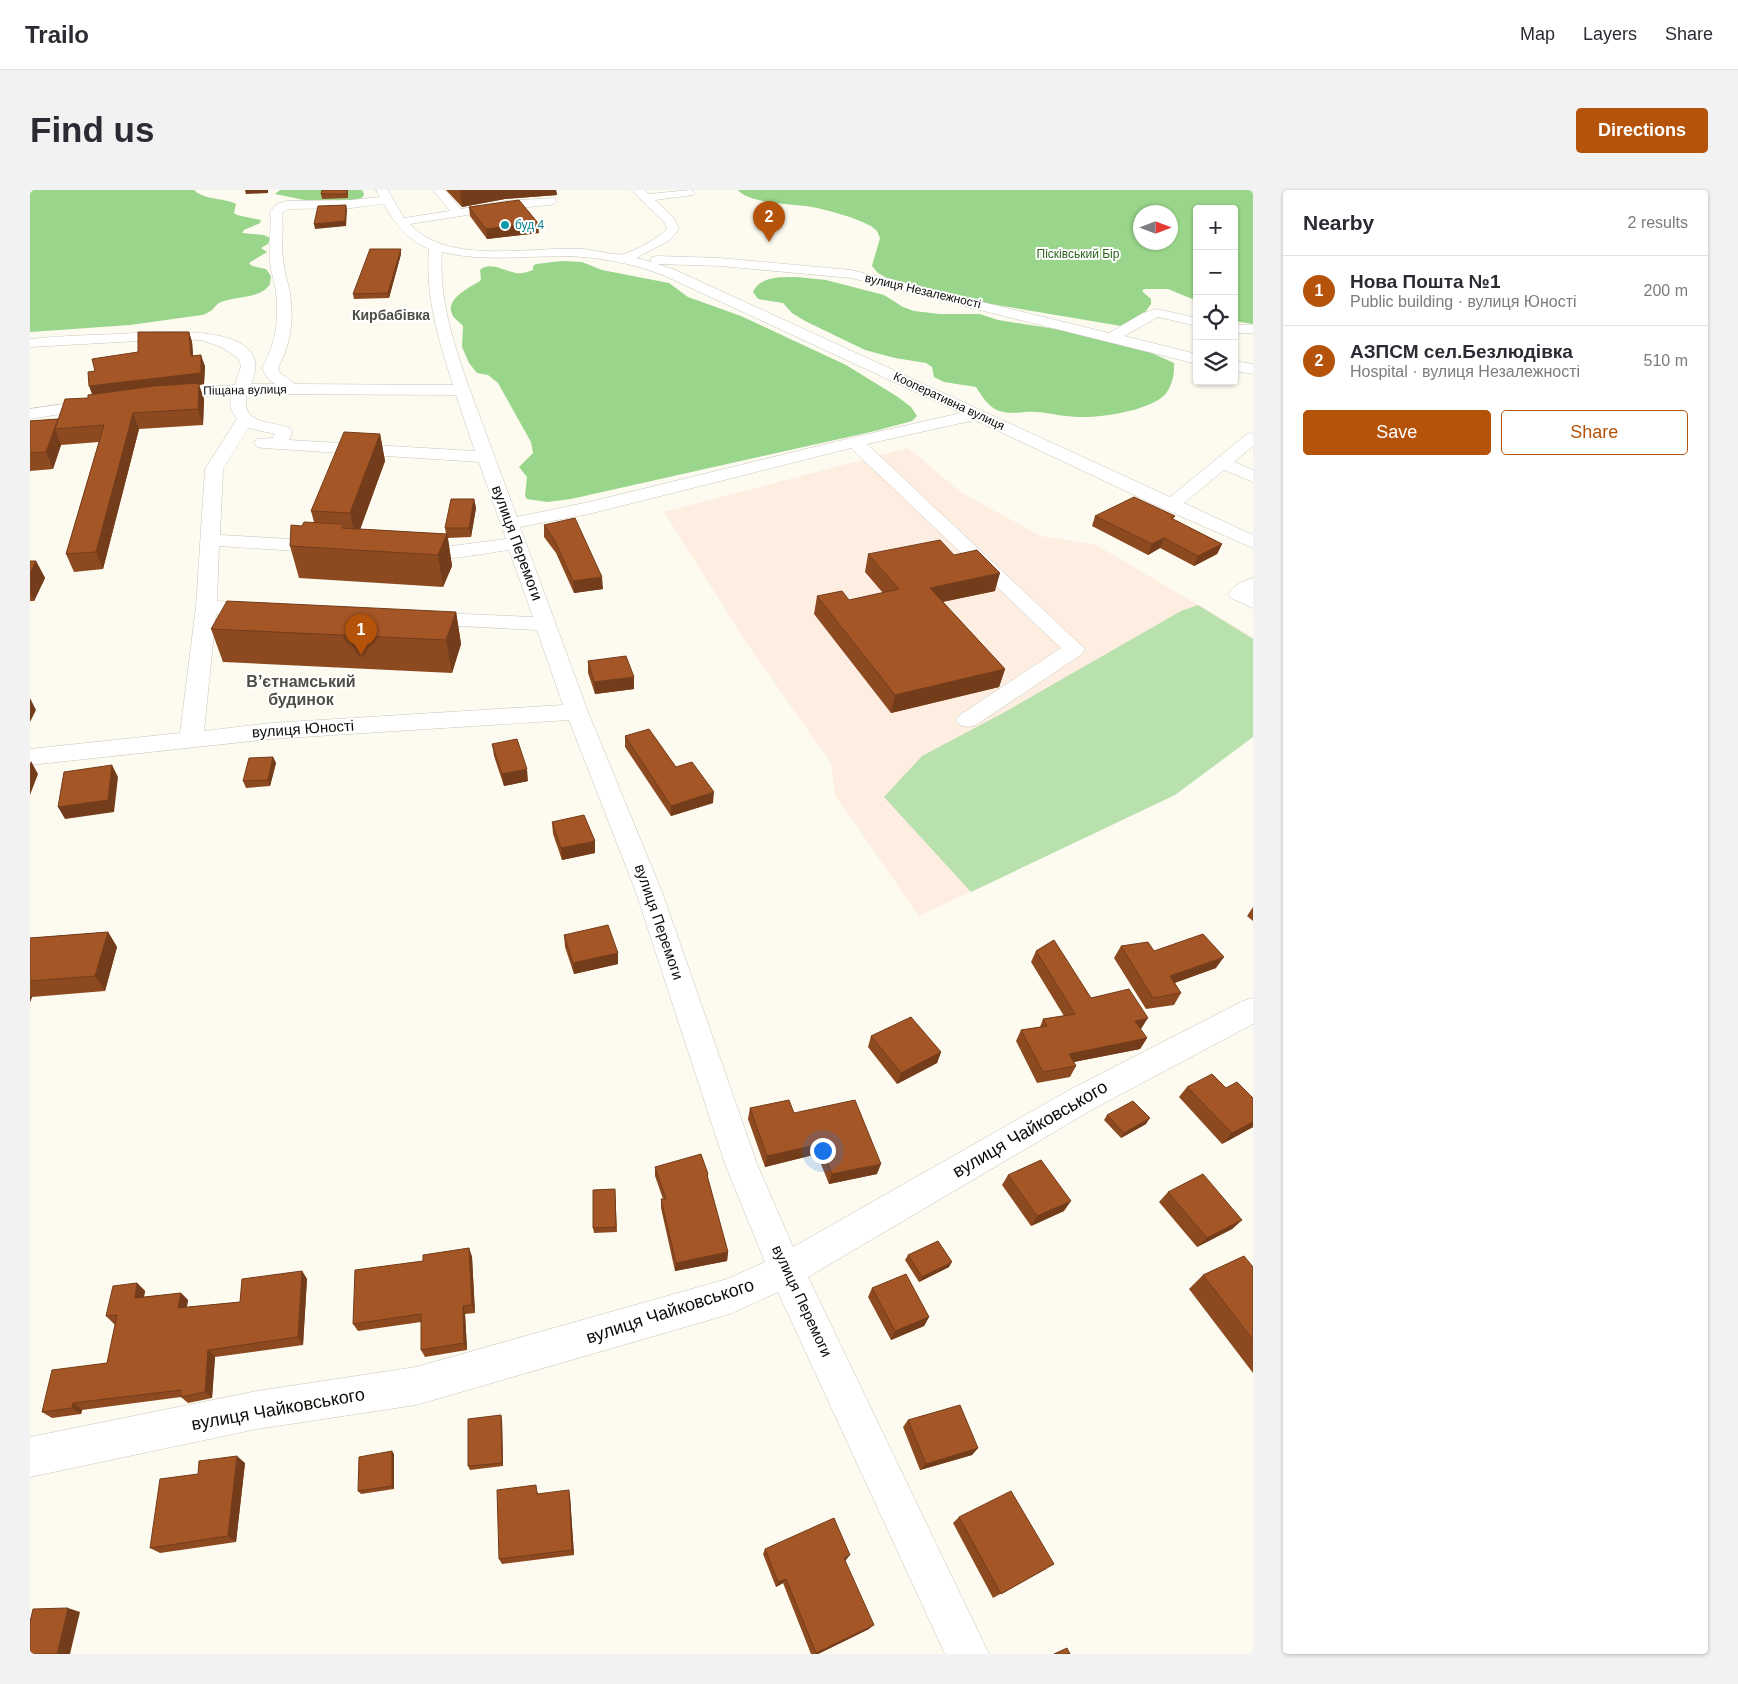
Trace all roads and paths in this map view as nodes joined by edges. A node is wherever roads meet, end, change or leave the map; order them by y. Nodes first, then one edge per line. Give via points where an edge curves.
1 (439, 190) edge
2 (689, 192) dead end
3 (641, 194) edge
4 (385, 195) edge
5 (550, 201) dead end
6 (458, 213) junction
7 (401, 222) junction
8 (436, 247) junction
9 (624, 259) junction
10 (643, 264) junction
11 (741, 264) junction
12 (684, 278) junction
13 (1193, 321) edge
14 (1238, 329) edge
15 (1253, 329) edge
16 (1111, 338) junction
17 (30, 343) edge
18 (1193, 358) edge
19 (1238, 367) edge
20 (1253, 369) edge
21 (240, 389) junction
22 (291, 389) junction
23 (462, 390) junction
24 (150, 397) edge
25 (114, 402) edge
26 (30, 414) edge
27 (976, 414) junction
28 (244, 419) junction
29 (1253, 438) edge
30 (230, 441) junction
31 (855, 442) junction
32 (279, 444) junction
33 (486, 457) junction
34 (1222, 463) junction
35 (1253, 478) edge
36 (1172, 505) junction
37 (513, 534) junction
38 (210, 540) junction
39 (1253, 542) edge
40 (350, 548) edge
41 (400, 551) edge
42 (1253, 584) edge
43 (1253, 602) edge
44 (206, 607) junction
45 (284, 611) edge
46 (400, 617) edge
47 (546, 624) junction
48 (577, 712) junction
49 (968, 720) dead end
50 (191, 740) junction
51 (30, 757) edge
52 (1253, 1010) edge
53 (786, 1270) junction
54 (30, 1457) edge
55 (967, 1654) edge

1 - 6 street
2 - 3 street
3 - 9 street via 670,221 673,229 660,241
4 - 7 street
4 - 22 street via 352,204 287,205 276,212 276,258 284,300 284,328 280,349 270,368 274,376
5 - 6 street via 502,201
6 - 7 street
7 - 8 street via 419,239
8 - 9 street, Кооперативна вулиця via 477,253 566,252
8 - 23 street, вулиця Перемоги via 435,285
9 - 10 street, Кооперативна вулиця
10 - 11 street, вулиця Незалежності via 665,260
10 - 12 street, Кооперативна вулиця
11 - 12 street via 696,271
11 - 16 street, вулиця Незалежності via 868,278
12 - 27 street, Кооперативна вулиця
13 - 16 street via 1157,313
14 - 15 street
16 - 18 street, вулиця Незалежності
17 - 21 street via 205,337 235,349 247,358 248,373
19 - 20 street
21 - 22 street, Піщана вулиця
21 - 24 street, Піщана вулиця
21 - 28 street via 238,402
22 - 23 street, Піщана вулиця
23 - 33 street, вулиця Перемоги
25 - 26 street
27 - 31 street
27 - 36 street, Кооперативна вулиця
28 - 30 street
28 - 32 street via 283,432
29 - 34 street
30 - 32 street
30 - 38 street via 214,469
31 - 37 street via 598,505
31 - 49 street via 1074,649
32 - 33 street
33 - 37 street, вулиця Перемоги
34 - 35 street
34 - 36 street
36 - 39 street, Кооперативна вулиця
37 - 41 street via 444,553
37 - 47 street, вулиця Перемоги
38 - 40 street
38 - 44 street
42 - 43 street via 1238,594
44 - 45 street
44 - 50 street
46 - 47 street
47 - 48 street, вулиця Перемоги
48 - 50 street, вулиця Юності via 289,730
48 - 53 street, вулиця Перемоги via 649,892 741,1164
50 - 51 street, вулиця Юності
52 - 53 street, вулиця Чайковського via 1076,1102
53 - 54 street, вулиця Чайковського via 730,1296 416,1386 257,1410
53 - 55 street, вулиця Перемоги

